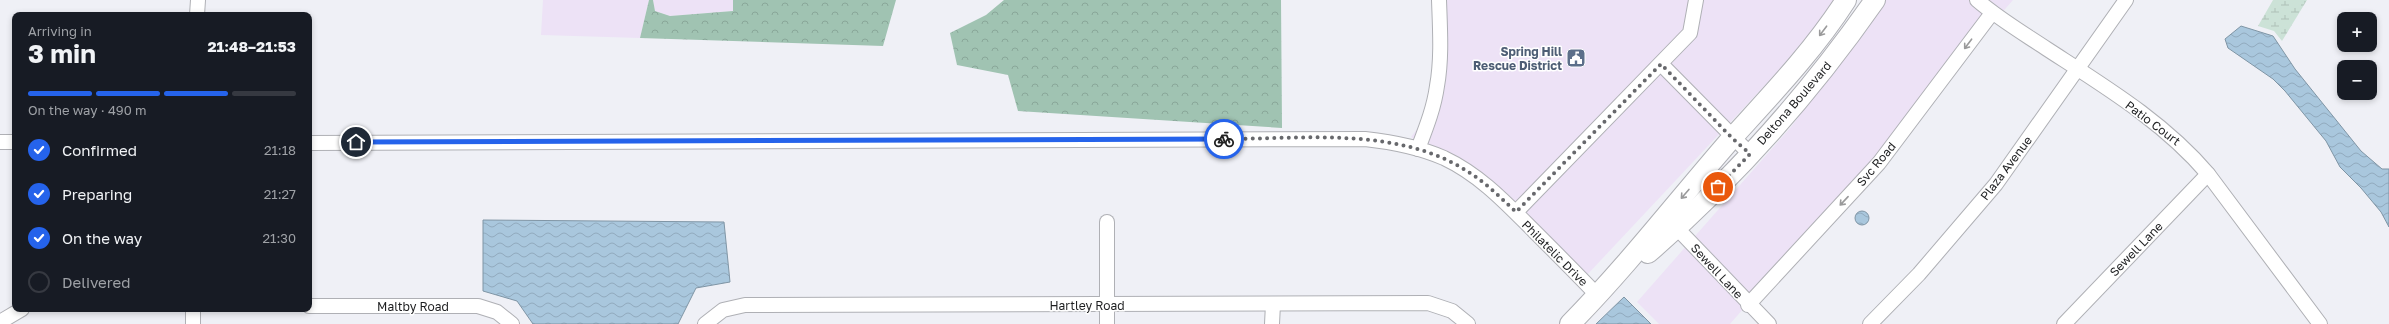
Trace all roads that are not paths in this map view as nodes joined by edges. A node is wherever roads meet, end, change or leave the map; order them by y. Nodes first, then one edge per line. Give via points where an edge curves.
1 (198, 0) edge
2 (1439, 0) edge
3 (1696, 0) edge
4 (1846, 0) edge
5 (1875, 0) edge
6 (1977, 0) edge
7 (2126, 0) edge
8 (197, 12) edge
9 (1992, 13) junction
10 (1661, 64) junction
11 (2078, 69) junction
12 (1732, 138) junction
13 (0, 142) edge
14 (12, 142) edge
15 (312, 142) edge
16 (1418, 149) junction
17 (1750, 154) junction
18 (2208, 174) junction
19 (1516, 212) junction
20 (1107, 222) dead end
21 (1671, 222) junction
22 (1598, 296) junction
23 (1273, 304) junction
24 (1107, 305) junction
25 (1748, 305) junction
26 (312, 306) edge
27 (17, 312) edge
28 (193, 312) edge
29 (0, 322) edge
30 (193, 324) edge
31 (512, 324) edge
32 (705, 324) edge
33 (1107, 324) edge
34 (1272, 324) edge
35 (1468, 324) edge
36 (1570, 324) edge
37 (1768, 324) edge
38 (1870, 324) edge
39 (2064, 324) edge
40 (2320, 324) edge

1 - 8 street
2 - 16 street via 1440,52 1437,87
3 - 10 street via 1690,33
4 -> 12 main road, Deltona Boulevard via 1804,57
5 - 17 main road, Deltona Boulevard via 1824,70
6 - 9 street, Patio Court
7 - 11 street, Plaza Avenue
9 - 11 street, Patio Court
9 -> 25 street, Svc Road via 1879,163
10 - 12 street
10 - 19 street
11 - 18 street, Patio Court via 2170,134 2189,151
11 - 38 street, Plaza Avenue via 2023,147 1971,214 1919,274
12 - 17 street
12 -> 21 main road, Deltona Boulevard
13 - 14 street
15 - 16 street, Philatelic Drive via 1365,139
16 - 19 street, Philatelic Drive via 1444,158 1469,172 1491,188
17 - 21 main road, Deltona Boulevard
18 - 39 street, Sewell Lane
18 - 40 street, Patio Court
19 - 22 street, Philatelic Drive
20 - 24 street
21 - 22 main road, Deltona Boulevard
21 - 25 street, Sewell Lane
22 - 36 main road, Deltona Boulevard
23 - 24 street, Hartley Road
23 - 34 street
23 - 35 street, Hartley Road via 1428,303 1452,311
24 - 32 street, Hartley Road via 745,305 723,310
24 - 33 street
25 - 37 street, Sewell Lane
26 - 31 street, Maltby Road via 478,306 497,312
27 - 29 street
28 - 30 street

